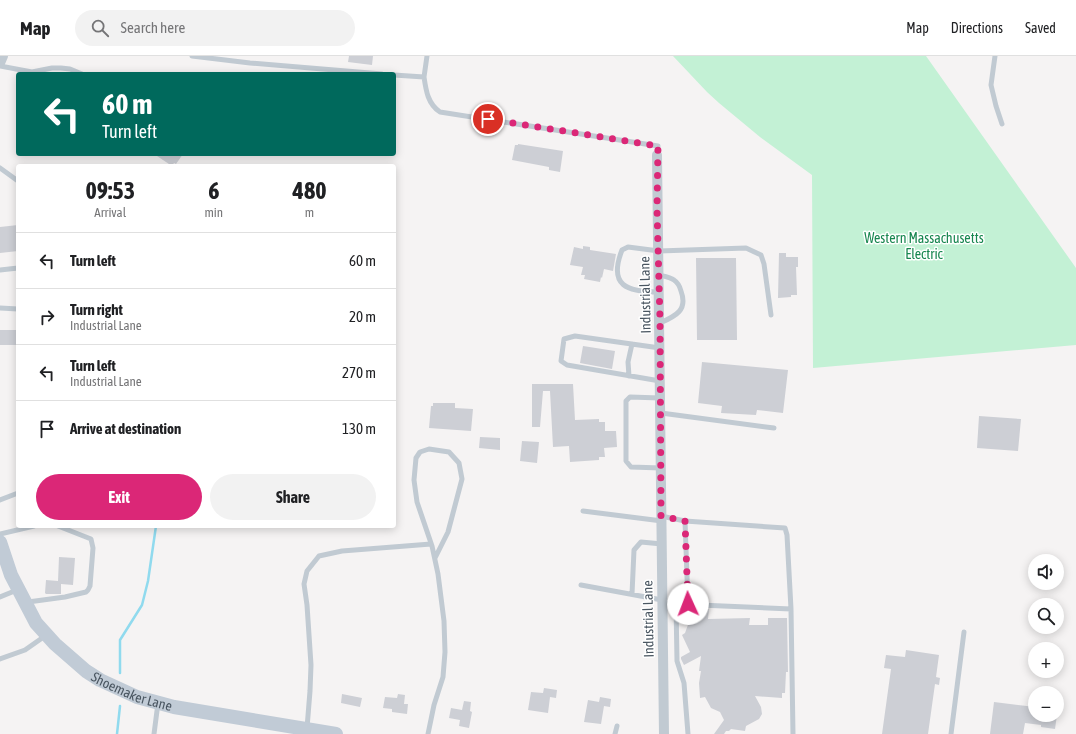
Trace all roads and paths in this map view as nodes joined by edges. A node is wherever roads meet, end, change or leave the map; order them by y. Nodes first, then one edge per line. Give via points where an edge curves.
1 (3, 56) edge
2 (192, 56) edge
3 (427, 56) edge
4 (994, 56) edge
5 (224, 58) edge
6 (0, 64) edge
7 (32, 72) edge
8 (32, 72) edge
9 (76, 72) edge
10 (362, 72) edge
11 (396, 75) edge
12 (424, 78) junction
13 (1002, 124) dead end
14 (657, 155) joint
15 (0, 168) edge
16 (16, 179) edge
17 (659, 251) junction
18 (16, 268) edge
19 (0, 270) edge
20 (659, 275) junction
21 (659, 292) junction
22 (0, 308) edge
23 (16, 309) edge
24 (771, 314) dead end
25 (660, 322) junction
26 (632, 344) junction
27 (660, 348) junction
28 (629, 376) junction
29 (660, 381) junction
30 (660, 398) junction
31 (661, 413) junction
32 (774, 428) dead end
33 (661, 468) junction
34 (16, 494) edge
35 (0, 500) edge
36 (583, 511) dead end
37 (661, 518) junction
38 (685, 521) junction
39 (26, 528) edge
40 (63, 528) edge
41 (0, 534) edge
42 (0, 542) edge
43 (431, 544) junction
44 (662, 544) junction
45 (435, 558) junction
46 (581, 585) dead end
47 (18, 590) junction
48 (632, 594) junction
49 (0, 597) edge
50 (662, 602) junction
51 (25, 603) junction
52 (676, 604) junction
53 (688, 604) junction
54 (791, 609) junction
55 (964, 632) dead end
56 (46, 635) junction
57 (0, 659) edge
58 (158, 703) junction
59 (617, 726) dead end
60 (306, 729) junction
61 (154, 734) edge
62 (336, 734) edge
63 (428, 734) edge
64 (615, 734) edge
65 (664, 734) edge
66 (688, 734) edge
67 (793, 734) edge
68 (951, 734) edge

1 - 6 street
2 - 5 lane
3 - 12 lane
4 - 13 lane via 991,85
5 - 10 lane
6 - 7 lane
8 - 9 lane via 52,68
11 - 12 lane
12 - 14 lane, Industrial Lane via 431,104 440,112 658,146
14 - 17 street, Industrial Lane
15 - 16 lane
17 - 20 street, Industrial Lane
17 - 21 lane via 628,247 622,250 618,260 617,276 622,284 632,289
17 - 24 lane via 746,248 754,251 761,255 764,264
18 - 19 lane
20 - 21 street, Industrial Lane
20 - 25 lane via 674,280 679,286 683,303 674,317
21 - 25 street, Industrial Lane
22 - 23 lane
25 - 27 street, Industrial Lane
26 - 27 lane
26 - 28 lane via 628,362
26 - 28 lane via 575,336 564,339 561,361 567,365
27 - 29 street, Industrial Lane
28 - 29 lane
29 - 30 street, Industrial Lane
30 - 31 street, Industrial Lane
30 - 33 lane via 630,397 626,401 626,461 631,467
31 - 32 lane
31 - 33 street, Industrial Lane
33 - 37 street, Industrial Lane
34 - 35 lane
36 - 37 lane
37 - 38 lane
37 - 44 street, Industrial Lane
38 - 53 lane
38 - 54 lane via 785,528
39 - 41 lane
40 - 51 lane via 91,539 93,548 90,586 86,592 75,595
42 - 47 street, Shoemaker Lane via 7,567
43 - 45 lane
43 - 45 lane via 417,502 414,480 416,458 420,452 429,449 448,452 459,463 462,479 448,532
43 - 60 lane via 342,551 319,556 307,572 304,584 311,665
44 - 48 lane via 641,542 634,550
44 - 50 street, Industrial Lane
45 - 63 lane via 444,621 445,659
46 - 48 lane
47 - 49 lane
47 - 51 street, Shoemaker Lane
48 - 50 lane
50 - 52 lane
50 - 65 street, Industrial Lane
51 - 56 street, Shoemaker Lane
52 - 53 lane
52 - 66 lane via 677,661 684,683
53 - 54 lane
54 - 67 lane
55 - 68 lane
56 - 57 lane via 25,650
56 - 58 street, Shoemaker Lane via 92,675 117,689
58 - 60 street, Shoemaker Lane
58 - 61 lane
59 - 64 lane
60 - 62 street, Shoemaker Lane

